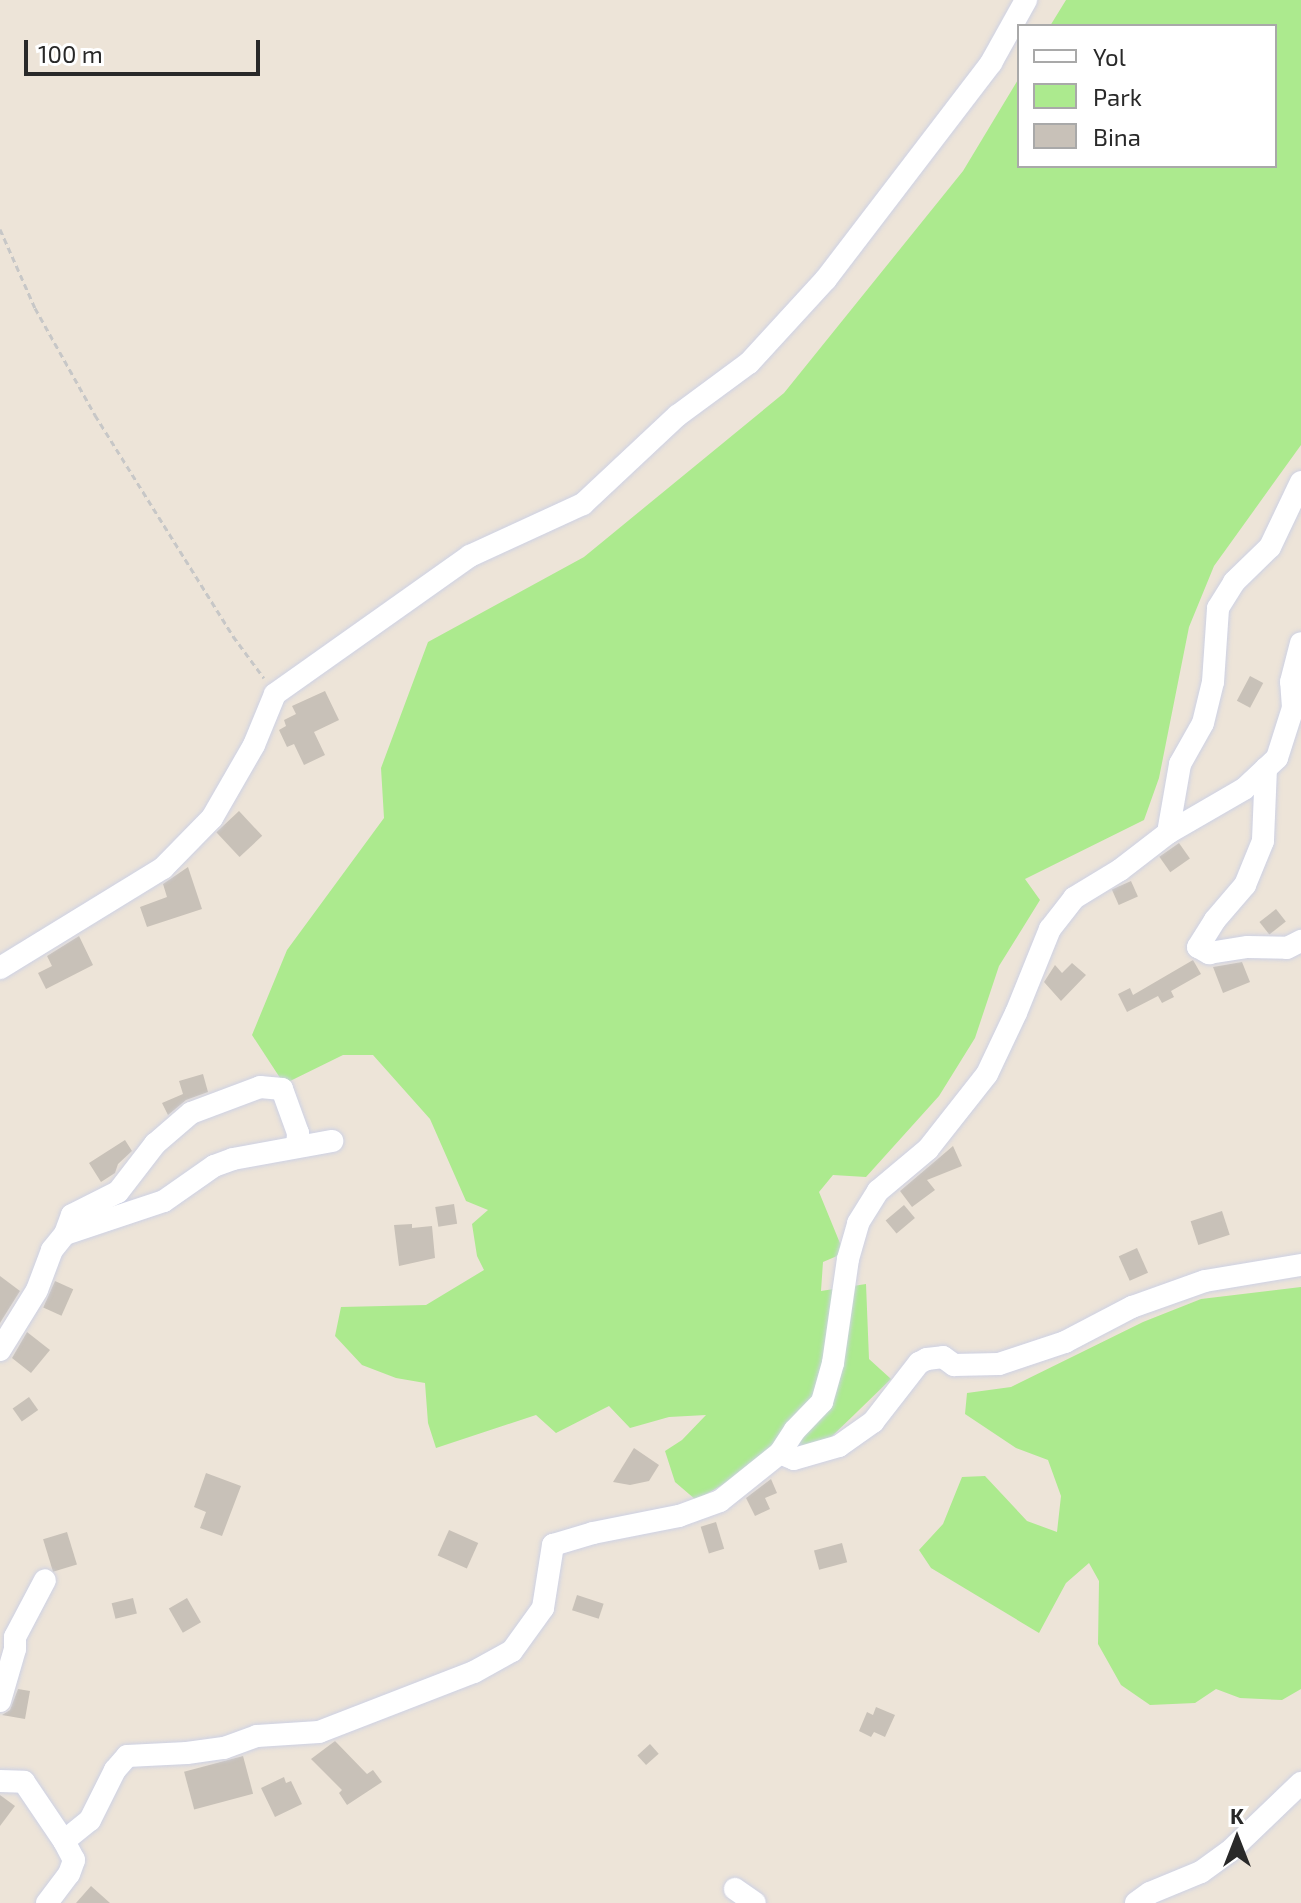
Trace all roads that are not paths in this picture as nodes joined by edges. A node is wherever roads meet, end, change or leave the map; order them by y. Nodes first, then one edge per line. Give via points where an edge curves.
1 (1026, 0) edge
2 (1301, 482) edge
3 (1301, 643) edge
4 (1266, 768) junction
5 (1168, 833) junction
6 (1301, 941) edge
7 (0, 968) edge
8 (332, 1141) dead end
9 (297, 1147) junction
10 (65, 1234) junction
11 (1301, 1265) edge
12 (0, 1350) edge
13 (780, 1453) junction
14 (45, 1580) dead end
15 (0, 1701) edge
16 (0, 1781) edge
17 (1301, 1783) edge
18 (64, 1841) junction
19 (735, 1889) dead end
20 (47, 1903) edge
21 (755, 1903) edge
22 (1136, 1903) edge

1 - 7 street via 981,76 826,279 749,363 677,416 583,504 470,556 275,694 254,745 212,818 163,868
2 - 5 street via 1270,547 1234,582 1218,608 1213,682 1203,723 1180,764
3 - 4 street via 1291,682 1288,730 1277,758
4 - 5 street via 1244,789
4 - 6 street via 1263,841 1245,885 1198,947 1209,953 1287,948
5 - 13 street via 1074,898 1050,929 987,1074 928,1149 878,1191 848,1259 841,1320 822,1402
8 - 9 street
9 - 10 street via 214,1166 164,1201
9 - 10 street via 298,1133 282,1089 260,1087 191,1113 155,1144 118,1192 72,1215
10 - 12 street
11 - 13 street via 1205,1281 1132,1307 1065,1342 999,1364 954,1365 943,1357 927,1359 873,1422 839,1446 803,1458
13 - 18 street via 720,1501 679,1516 553,1545 543,1608 512,1651 474,1672 319,1732 257,1736 187,1753 127,1756 90,1820
14 - 15 street via 15,1637
16 - 18 street via 24,1782
17 - 22 street via 1210,1865
18 - 20 street via 74,1860
19 - 21 street

